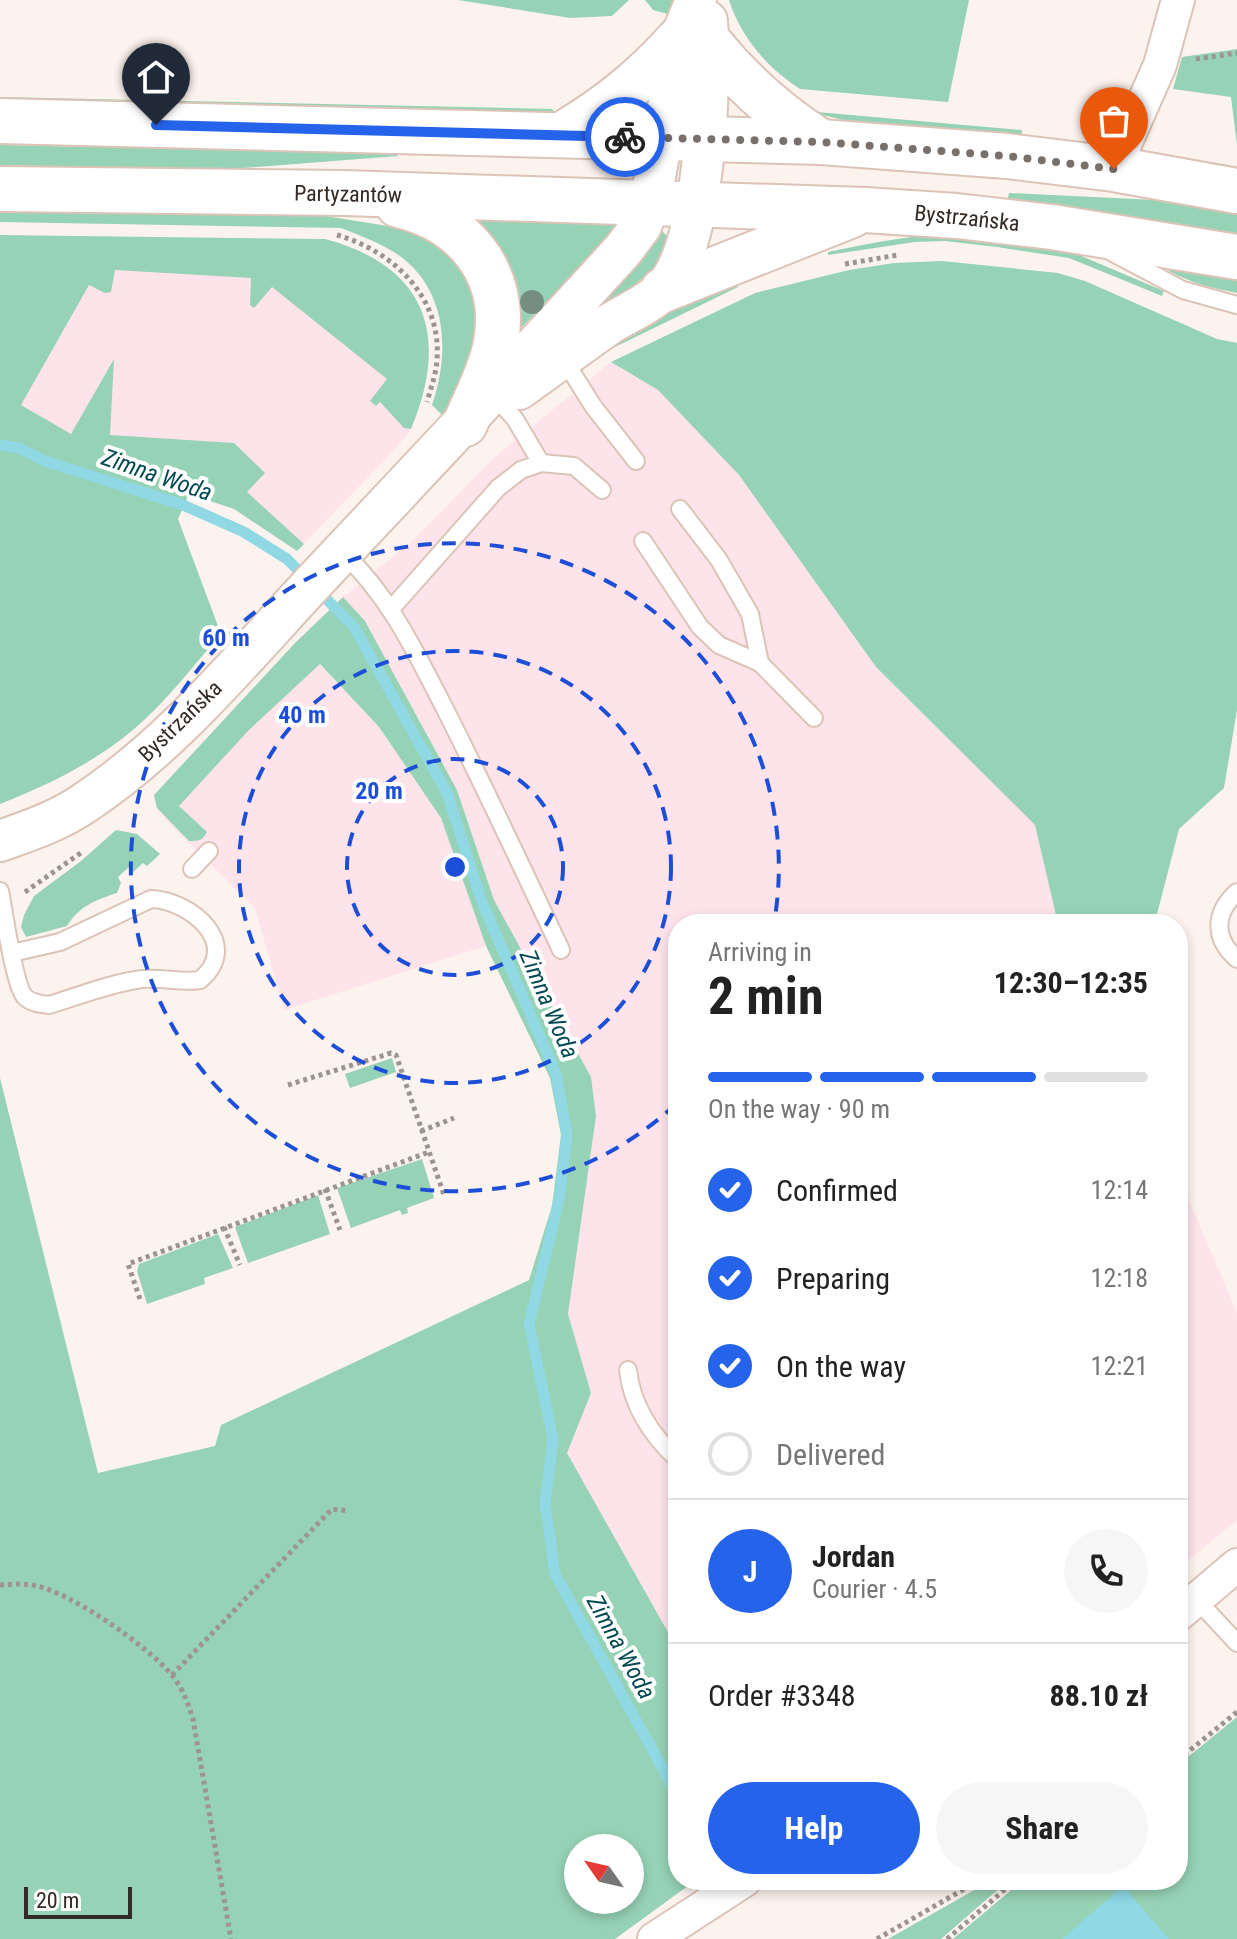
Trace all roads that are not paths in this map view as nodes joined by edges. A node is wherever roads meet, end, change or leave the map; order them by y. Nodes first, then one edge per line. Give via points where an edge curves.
1 (1178, 0) edge
2 (698, 20) edge
3 (0, 121) edge
4 (563, 134) junction
5 (683, 138) junction
6 (821, 142) junction
7 (1114, 169) junction
8 (0, 189) edge
9 (1237, 191) edge
10 (345, 193) junction
11 (650, 203) junction
12 (695, 205) junction
13 (865, 210) junction
14 (1075, 231) junction
15 (1237, 257) edge
16 (663, 290) junction
17 (1237, 305) edge
18 (562, 358) junction
19 (463, 413) junction
20 (636, 461) dead end
21 (541, 463) junction
22 (602, 490) dead end
23 (680, 509) dead end
24 (643, 541) dead end
25 (323, 573) junction
26 (391, 609) junction
27 (760, 663) junction
28 (814, 718) dead end
29 (0, 841) edge
30 (209, 851) dead end
31 (192, 869) dead end
32 (0, 891) edge
33 (1237, 892) edge
34 (561, 950) dead end
35 (12, 953) junction
36 (1237, 959) edge
37 (628, 1370) dead end
38 (668, 1448) edge
39 (1237, 1565) edge
40 (1188, 1608) edge
41 (1237, 1643) edge
42 (730, 1890) edge
43 (654, 1939) edge

1 - 7 street via 1160,65
2 - 4 main road via 633,87
2 - 5 street
2 - 6 main road via 748,87
3 - 4 main road
4 - 5 main road
5 - 6 main road
5 - 11 street, Bystrzańska
5 - 12 street, Bystrzańska
6 - 7 main road
7 - 9 main road
8 - 10 main road, Partyzantów
10 - 11 main road, Partyzantów
10 - 19 main road via 439,219 461,235 485,267 498,309 496,345
11 - 12 main road, Partyzantów
11 - 19 street, Bystrzańska via 623,250
12 - 13 main road, Bystrzańska
12 - 16 street, Bystrzańska via 689,239
13 - 14 main road, Bystrzańska
13 - 16 main road
14 - 15 main road, Bystrzańska
14 - 17 lane via 1183,290
16 - 18 street, Bystrzańska
18 - 19 street, Bystrzańska
18 - 20 lane
19 - 21 lane via 515,419
19 - 25 street, Bystrzańska
21 - 22 lane via 574,466
21 - 26 lane via 521,470 498,488
23 - 27 lane via 719,560 750,614
24 - 27 lane via 700,627 719,645
25 - 26 lane via 374,585
25 - 29 street, Bystrzańska via 156,747 82,805
26 - 34 lane via 468,753
27 - 28 lane
30 - 31 lane
32 - 35 lane
33 - 36 lane via 1229,899 1219,938
35 - 35 lane via 19,989 35,1003 49,1005 139,980 200,980 213,965 217,945 212,931 200,921 173,904 151,899 60,942
37 - 38 lane via 630,1391 642,1417
39 - 40 street
40 - 41 lane
42 - 43 street

